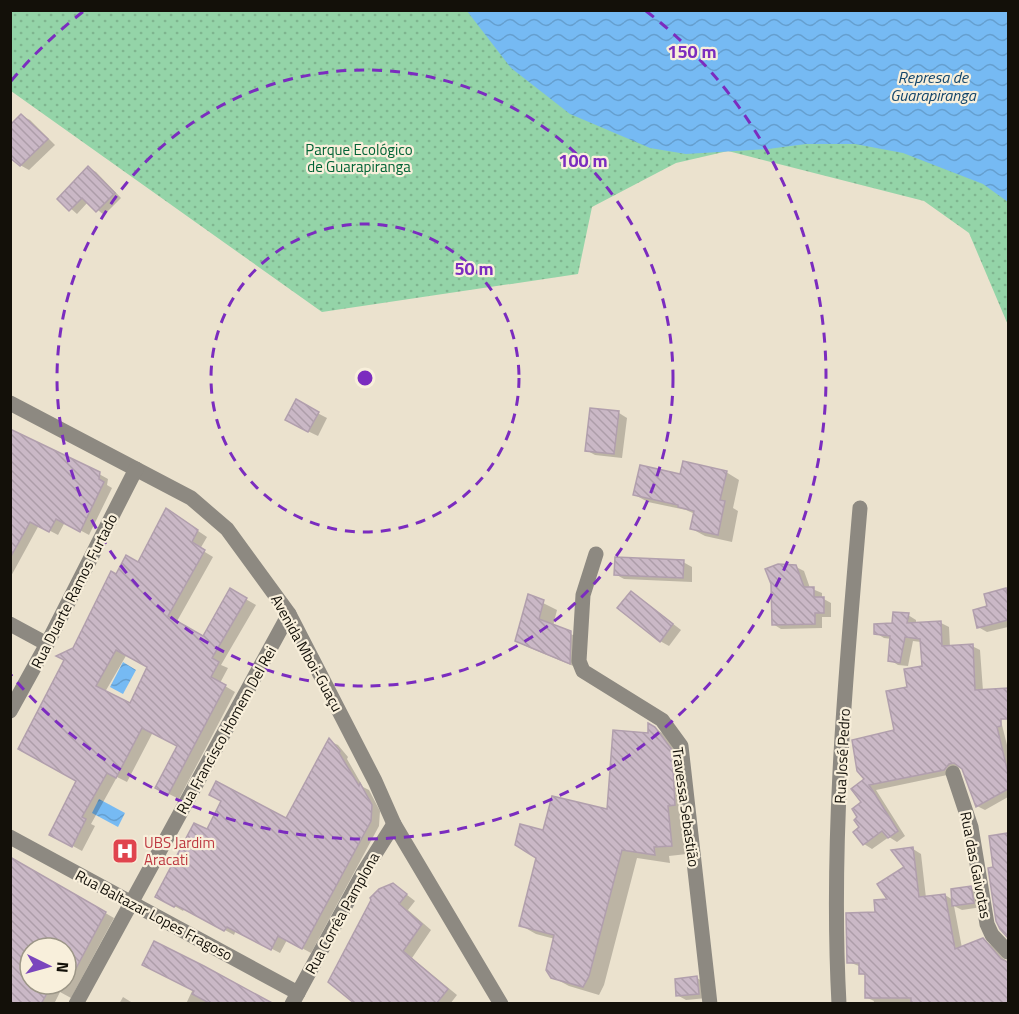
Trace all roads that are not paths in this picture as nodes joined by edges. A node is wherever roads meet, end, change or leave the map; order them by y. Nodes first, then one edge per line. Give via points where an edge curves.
1 (10, 403) edge
2 (136, 469) junction
3 (860, 508) dead end
4 (596, 554) dead end
5 (289, 614) junction
6 (10, 624) edge
7 (47, 644) junction
8 (10, 711) edge
9 (953, 772) dead end
10 (394, 824) junction
11 (10, 837) edge
12 (130, 903) junction
13 (1008, 952) edge
14 (295, 998) edge
15 (76, 1004) edge
16 (501, 1004) edge
17 (710, 1004) edge
18 (839, 1004) edge

1 - 2 street, Avenida Mboi-Guaçu
2 - 5 street, Avenida Mboi-Guaçu via 191,498 227,528
2 - 7 street, Rua Duarte Ramos Furtado
3 - 18 street, Rua José Pedro via 839,809
4 - 17 street, Travessa Sebastião via 583,595 579,661 583,671 662,720 681,746
5 - 10 street, Avenida Mboi-Guaçu
5 - 12 street, Rua Francisco Homem Del Rei
6 - 7 street
7 - 8 street, Rua Duarte Ramos Furtado
9 - 13 street, Rua das Gaivotas via 971,827 987,924
10 - 14 street, Rua Corrêa Pamplona
10 - 16 street, Avenida Mboi-Guaçu
11 - 12 street, Rua Baltazar Lopes Fragoso
12 - 14 street, Rua Baltazar Lopes Fragoso
12 - 15 street, Rua Francisco Homem Del Rei

